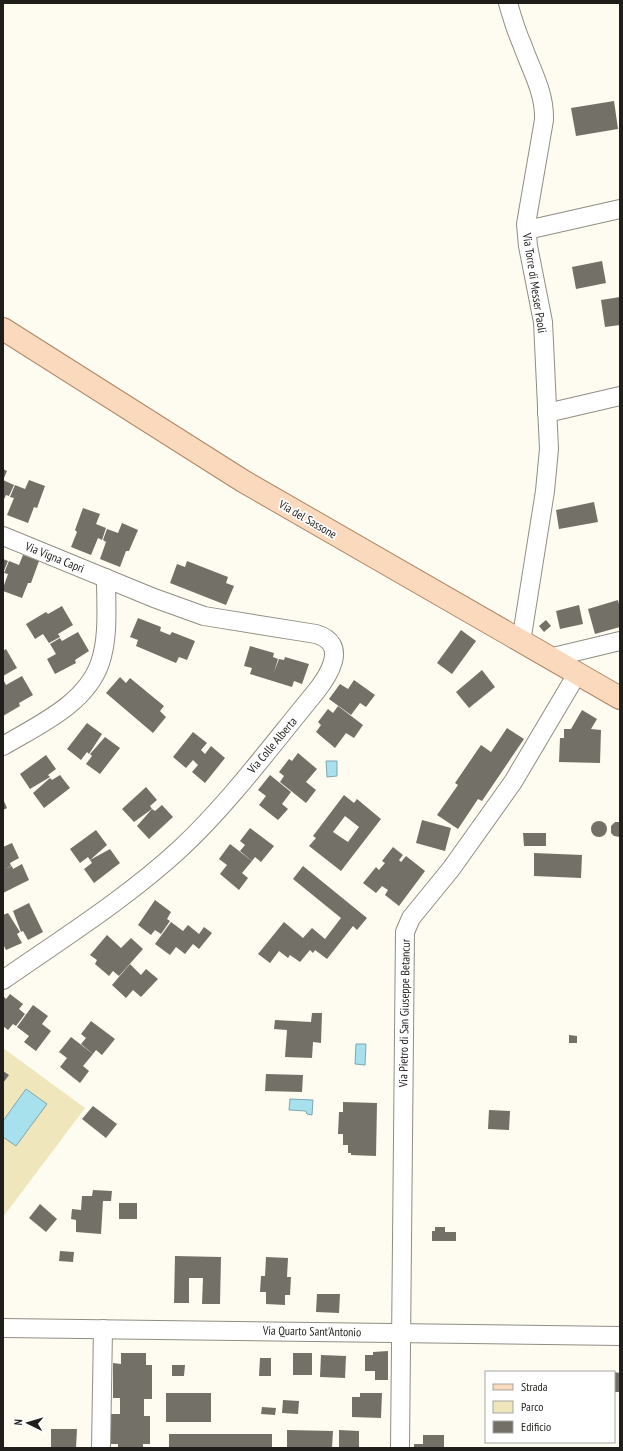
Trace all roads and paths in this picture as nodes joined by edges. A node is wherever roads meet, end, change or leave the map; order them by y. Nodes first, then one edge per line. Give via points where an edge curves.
1 (508, 3) edge
2 (620, 209) edge
3 (527, 230) junction
4 (3, 328) edge
5 (620, 396) edge
6 (547, 413) junction
7 (3, 536) edge
8 (106, 578) junction
9 (620, 641) edge
10 (521, 642) junction
11 (549, 658) junction
12 (577, 674) junction
13 (620, 698) edge
14 (3, 746) edge
15 (3, 980) edge
16 (3, 1328) edge
17 (103, 1329) junction
18 (402, 1332) junction
19 (620, 1336) edge
20 (101, 1448) edge
21 (400, 1448) edge

1 - 3 street, Via Torre di Messer Paoli via 544,106 543,126 528,207
2 - 3 street
3 - 6 street, Via Torre di Messer Paoli via 543,322
4 - 10 main road, Via del Sassone via 243,481
5 - 6 street
6 - 10 street, Via Torre di Messer Paoli via 549,449 545,491
7 - 8 street, Via Vigna Capri
8 - 14 street via 103,649 101,662 90,683 70,704
8 - 15 street, Via Colle Alberta via 204,616 320,635 334,650 332,664 314,694 182,848 93,918
9 - 11 street
10 - 11 main road, Via del Sassone
11 - 12 main road, Via del Sassone
12 - 13 main road, Via del Sassone
12 - 18 street, Via Pietro di San Giuseppe Betancur via 505,792 406,927
16 - 17 street, Via Quarto Sant'Antonio
17 - 18 street, Via Quarto Sant'Antonio
17 - 20 street
18 - 19 street, Via Quarto Sant'Antonio
18 - 21 street, Via Pietro di San Giuseppe Betancur

